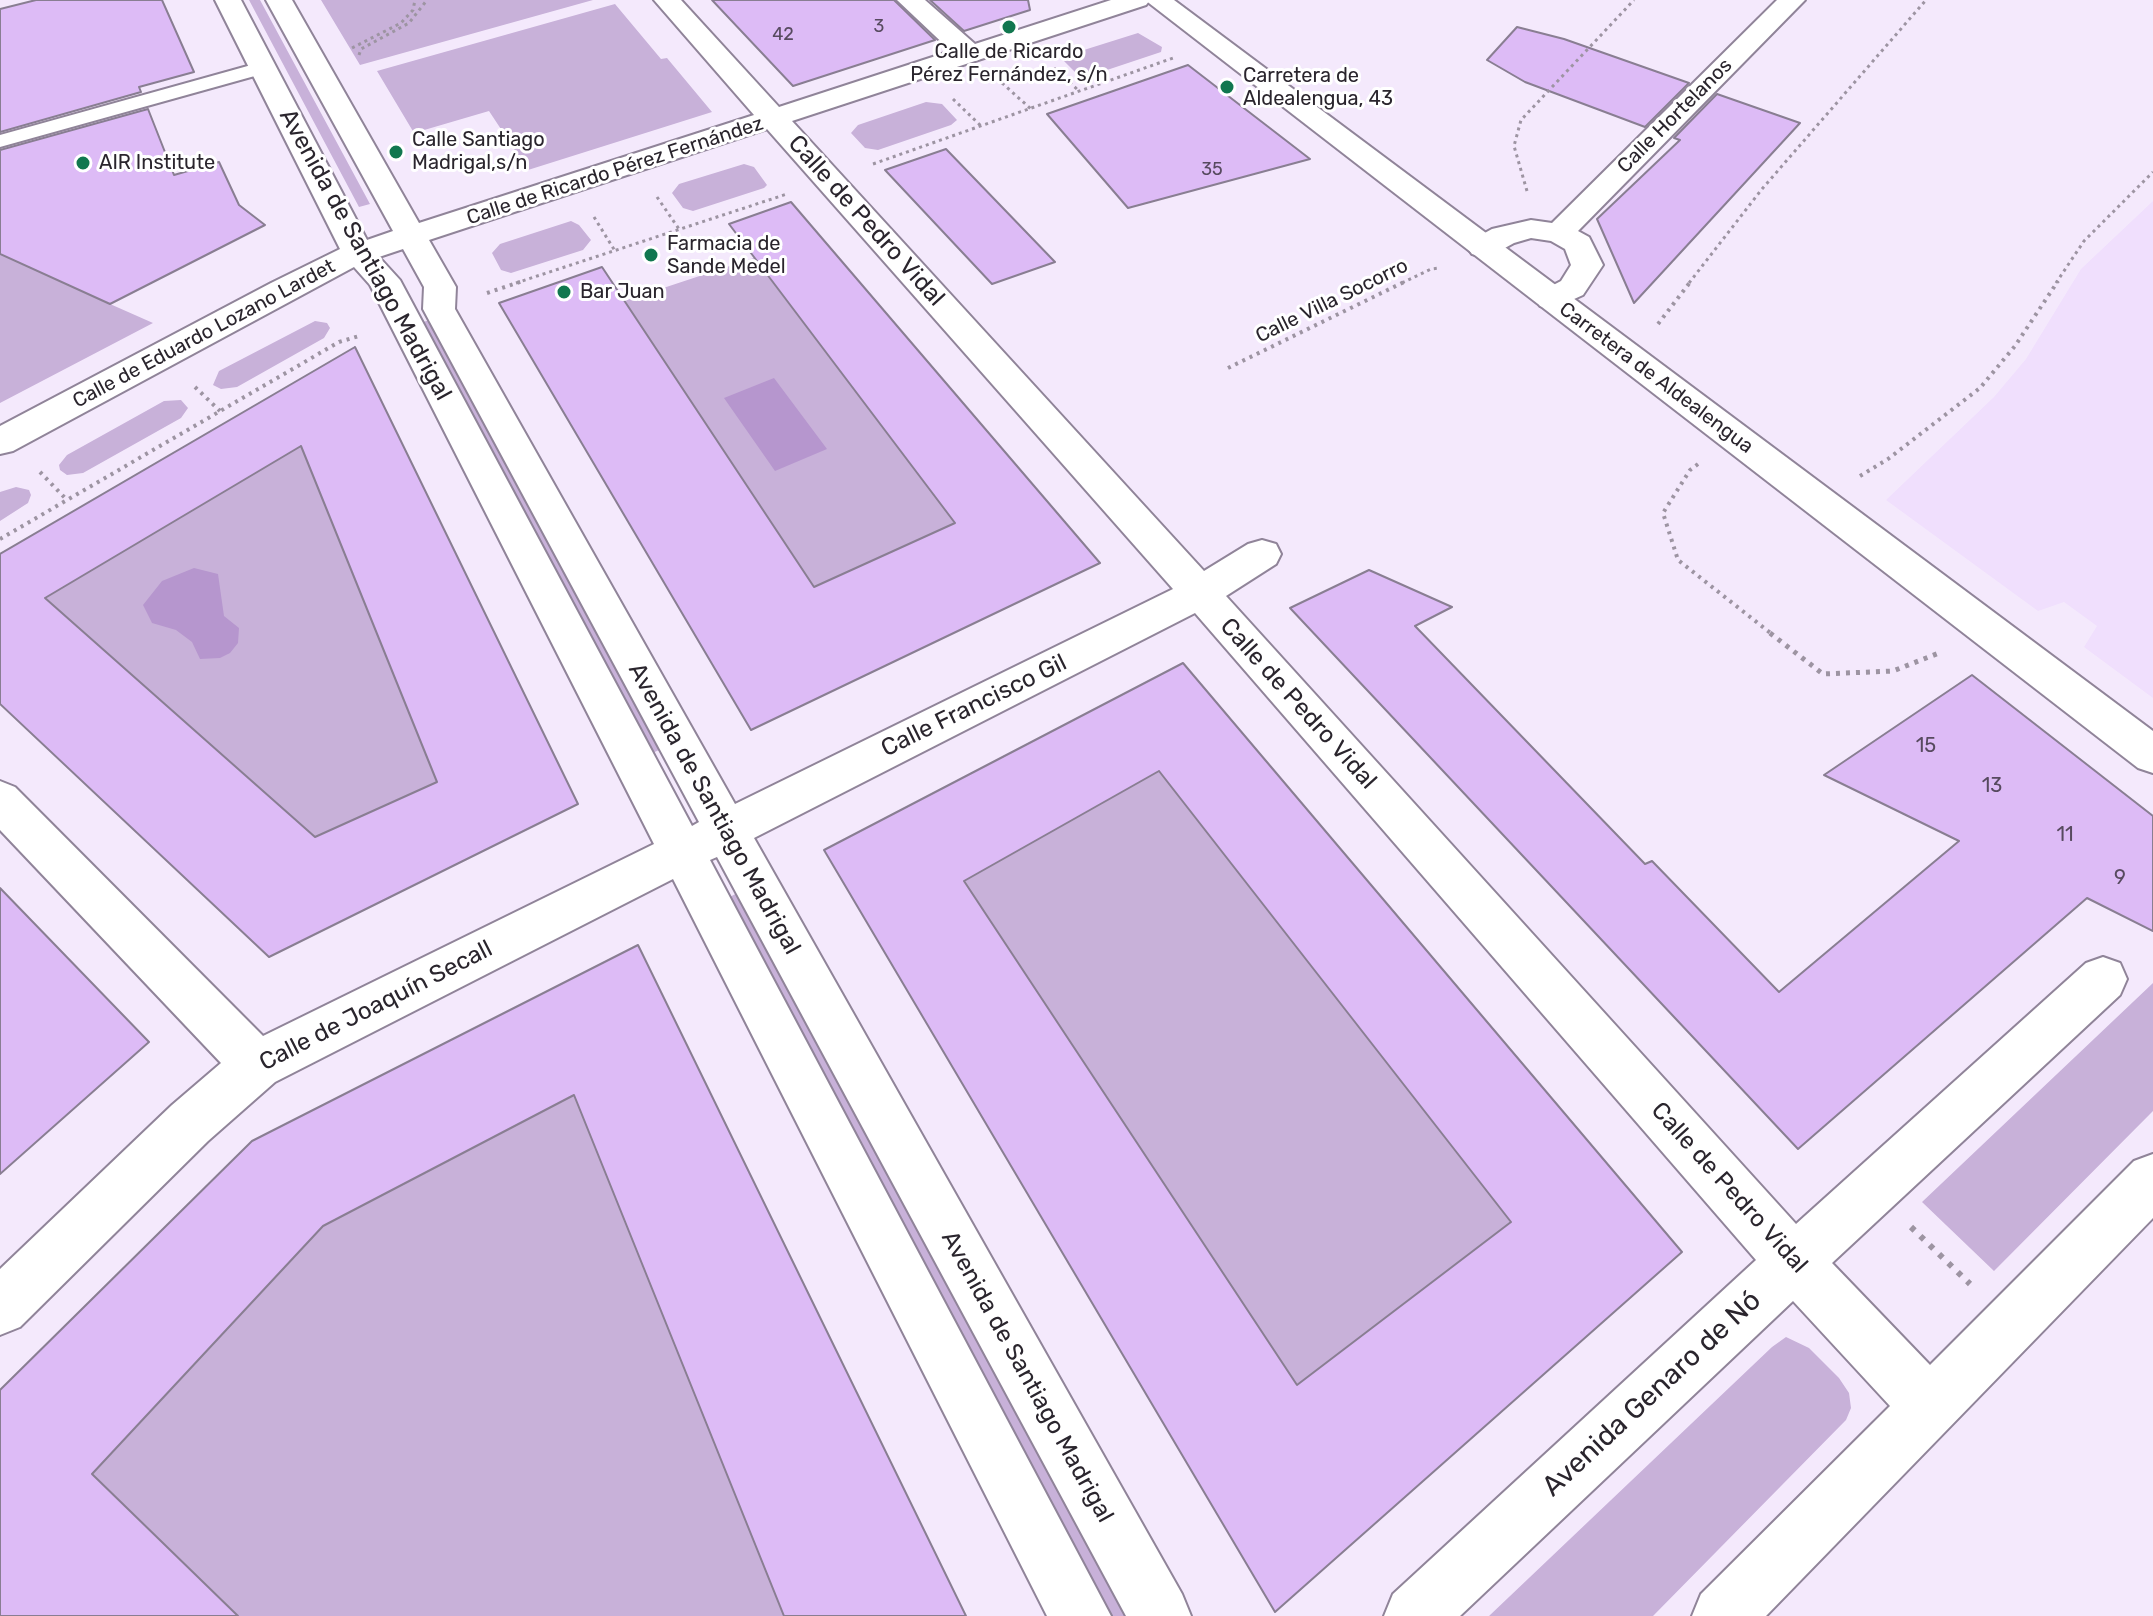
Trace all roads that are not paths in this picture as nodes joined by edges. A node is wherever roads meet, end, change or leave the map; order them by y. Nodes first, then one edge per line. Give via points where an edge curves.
1 (228, 0) edge
2 (279, 0) edge
3 (667, 0) edge
4 (910, 0) edge
5 (1137, 0) edge
6 (1158, 0) edge
7 (1792, 0) edge
8 (971, 55) junction
9 (262, 68) junction
10 (775, 120) junction
11 (0, 141) edge
12 (1550, 231) junction
13 (412, 235) junction
14 (1483, 247) junction
15 (358, 253) junction
16 (1552, 299) junction
17 (0, 442) edge
18 (1262, 554) dead end
19 (1200, 593) junction
20 (2153, 755) edge
21 (0, 800) edge
22 (703, 840) junction
23 (2103, 979) dead end
24 (257, 1065) junction
25 (2153, 1180) edge
26 (1794, 1262) junction
27 (0, 1307) edge
28 (1930, 1407) junction
29 (1080, 1616) edge
30 (1160, 1616) edge
31 (1415, 1616) edge
32 (1723, 1616) edge

1 - 9 street, Avenida de Santiago Madrigal
2 - 13 street, Avenida de Santiago Madrigal
3 - 10 street, Calle de Pedro Vidal
4 - 8 street
5 - 8 street, Calle de Ricardo Pérez Fernández
6 - 14 street, Carretera de Aldealengua
7 - 12 street, Calle Hortelanos
8 - 10 street, Calle de Ricardo Pérez Fernández
9 - 11 lane
9 - 15 street, Avenida de Santiago Madrigal
10 - 13 street, Calle de Ricardo Pérez Fernández
10 - 19 street, Calle de Pedro Vidal
12 - 14 street via 1503,236
12 - 16 street via 1578,244 1587,265 1572,288
13 - 15 street, Calle de Eduardo Lozano Lardet
13 - 22 street, Avenida de Santiago Madrigal via 440,287 439,309
14 - 16 street, Carretera de Aldealengua
15 - 17 street, Calle de Eduardo Lozano Lardet
15 - 22 street, Avenida de Santiago Madrigal via 384,280
16 - 20 street, Carretera de Aldealengua
18 - 19 street, Calle Francisco Gil
19 - 22 street, Calle Francisco Gil
19 - 26 street, Calle de Pedro Vidal
21 - 24 street
22 - 24 street, Calle de Joaquín Secall
22 - 29 street, Avenida de Santiago Madrigal
22 - 30 street, Avenida de Santiago Madrigal
23 - 26 street, Avenida Genaro de Nó
24 - 27 street, Calle de Joaquín Secall
25 - 28 street
26 - 28 street, Calle de Pedro Vidal
26 - 31 street, Avenida Genaro de Nó
28 - 32 street

